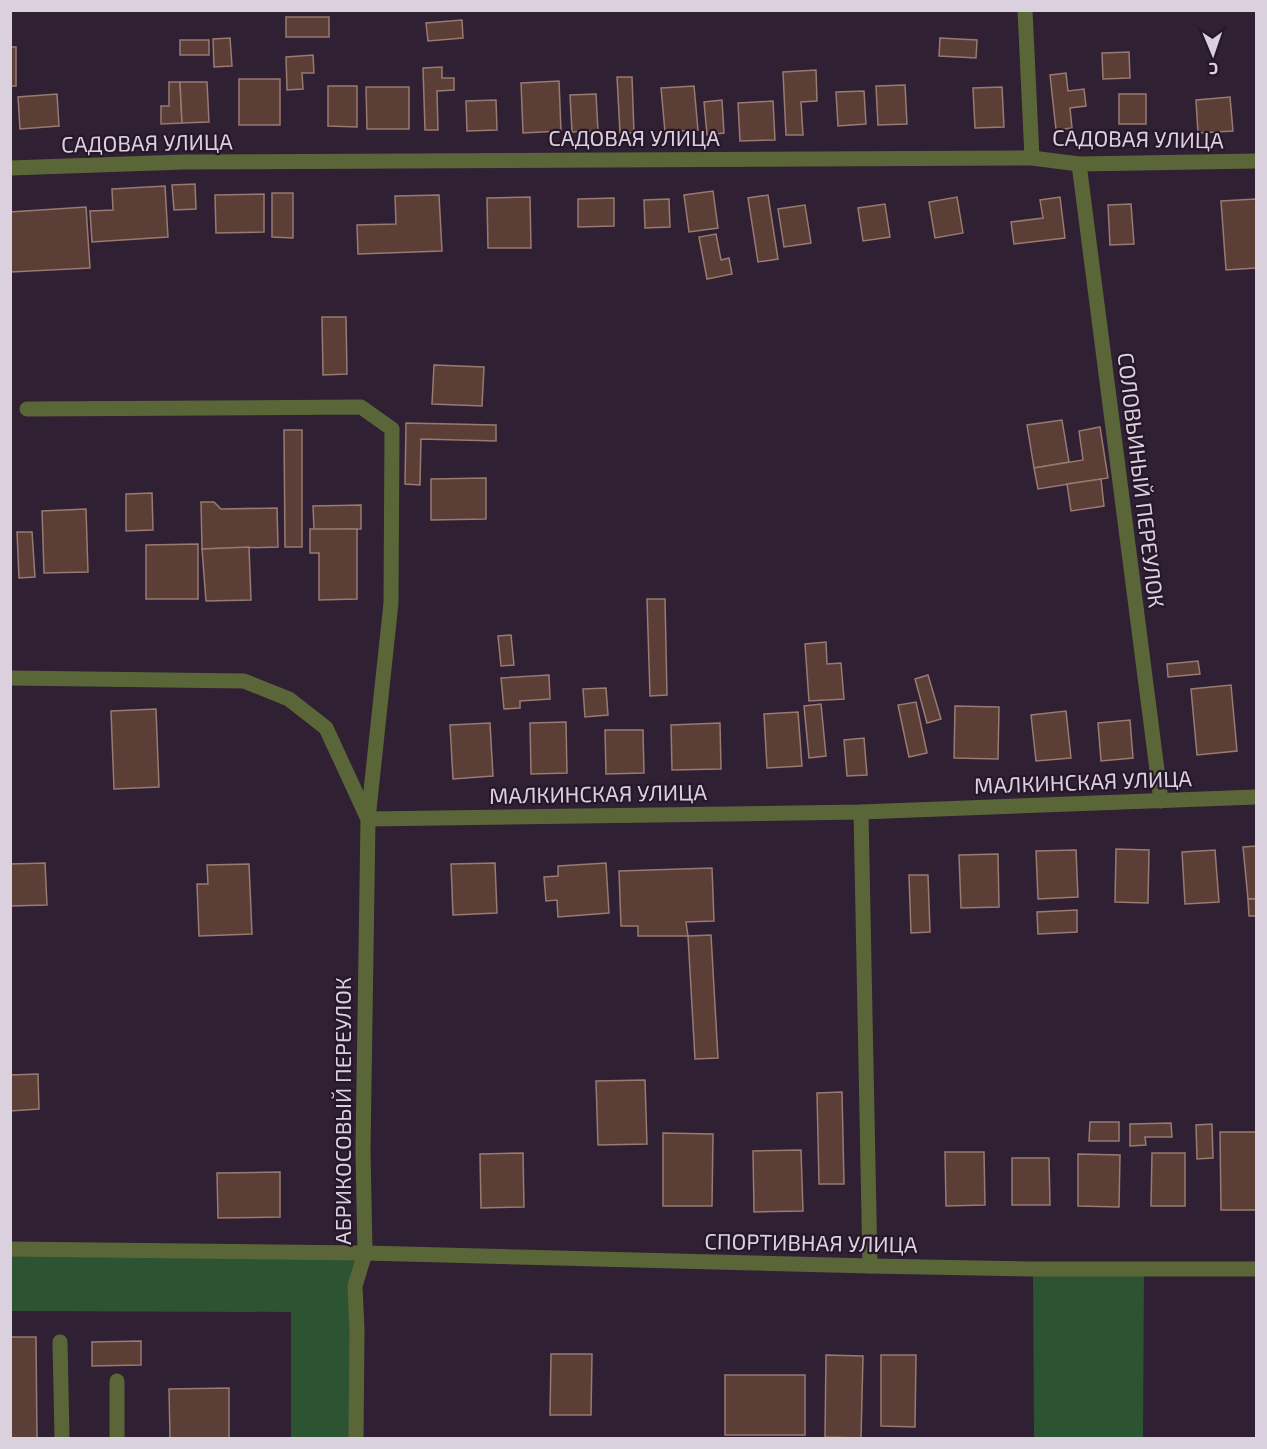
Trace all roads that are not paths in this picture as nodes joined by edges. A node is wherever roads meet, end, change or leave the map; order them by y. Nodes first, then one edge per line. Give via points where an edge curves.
1 (1025, 10) edge
2 (1032, 158) junction
3 (1257, 161) edge
4 (1079, 164) junction
5 (10, 168) edge
6 (27, 409) dead end
7 (10, 678) edge
8 (1257, 797) edge
9 (1161, 801) junction
10 (861, 812) junction
11 (368, 819) junction
12 (10, 1249) edge
13 (364, 1253) junction
14 (870, 1266) junction
15 (1257, 1269) edge
16 (60, 1342) dead end
17 (117, 1381) dead end
18 (62, 1438) edge
19 (117, 1438) edge
20 (356, 1438) edge

1 - 2 street
2 - 4 street, САДОВАЯ УЛИЦА
2 - 5 street, САДОВАЯ УЛИЦА via 184,162
3 - 4 street, САДОВАЯ УЛИЦА
4 - 9 street, СОЛОВЬИНЫЙ ПЕРЕУЛОК
6 - 11 street, АБРИКОСОВЫЙ ПЕРЕУЛОК via 361,407 392,429 391,603
7 - 11 street via 244,681 289,699 326,728
8 - 9 street, МАЛКИНСКАЯ УЛИЦА
9 - 10 street, МАЛКИНСКАЯ УЛИЦА
10 - 11 street, МАЛКИНСКАЯ УЛИЦА
10 - 14 street
11 - 13 street, АБРИКОСОВЫЙ ПЕРЕУЛОК
12 - 13 street, СПОРТИВНАЯ УЛИЦА
13 - 14 street, СПОРТИВНАЯ УЛИЦА
13 - 20 street, АБРИКОСОВЫЙ ПЕРЕУЛОК via 355,1286
14 - 15 street, СПОРТИВНАЯ УЛИЦА
16 - 18 street
17 - 19 street

